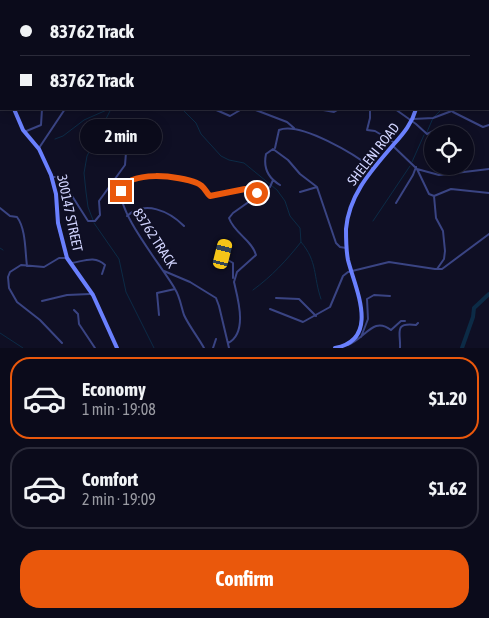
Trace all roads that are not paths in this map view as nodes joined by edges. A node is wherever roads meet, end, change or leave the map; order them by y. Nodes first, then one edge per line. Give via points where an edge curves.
1 (14, 110) edge
2 (42, 110) edge
3 (64, 110) edge
4 (216, 110) edge
5 (224, 110) edge
6 (240, 110) edge
7 (256, 110) edge
8 (323, 110) edge
9 (338, 110) edge
10 (370, 110) edge
11 (397, 110) edge
12 (416, 110) edge
13 (455, 110) edge
14 (451, 112) junction
15 (222, 113) junction
16 (412, 120) junction
17 (489, 125) edge
18 (294, 128) junction
19 (424, 131) edge
20 (24, 132) junction
21 (128, 140) dead end
22 (394, 144) junction
23 (39, 149) junction
24 (275, 149) junction
25 (417, 168) junction
26 (373, 169) junction
27 (489, 170) edge
28 (52, 177) junction
29 (273, 180) junction
30 (280, 185) dead end
31 (317, 187) junction
32 (256, 190) junction
33 (300, 192) dead end
34 (489, 193) edge
35 (434, 196) junction
36 (396, 202) dead end
37 (0, 208) edge
38 (127, 216) junction
39 (184, 226) dead end
40 (489, 234) edge
41 (225, 244) dead end
42 (346, 248) junction
43 (67, 258) junction
44 (70, 263) junction
45 (27, 266) junction
46 (437, 269) junction
47 (164, 271) junction
48 (351, 271) junction
49 (102, 274) dead end
50 (234, 280) junction
51 (175, 289) junction
52 (93, 295) junction
53 (390, 296) dead end
54 (276, 298) dead end
55 (42, 301) dead end
56 (270, 309) dead end
57 (74, 310) dead end
58 (159, 315) dead end
59 (316, 316) junction
60 (399, 322) junction
61 (406, 322) dead end
62 (418, 323) dead end
63 (400, 329) junction
64 (361, 337) junction
65 (216, 339) dead end
66 (62, 343) dead end
67 (228, 343) junction
68 (346, 346) edge
69 (96, 348) edge
70 (117, 348) edge
71 (204, 348) edge
72 (212, 348) edge
73 (228, 348) edge
74 (335, 348) edge
75 (400, 348) edge

1 - 20 street, 300147 STREET
2 - 20 street via 41,125
3 - 23 street
4 - 15 street
5 - 15 street
6 - 15 street via 231,116
7 - 18 street
8 - 9 street
10 - 22 street via 367,130 375,131
11 - 16 street
12 - 16 street, SHELENI ROAD
13 - 14 street
14 - 16 street via 426,120
14 - 17 street via 483,126
16 - 19 street
16 - 22 street, SHELENI ROAD
18 - 24 street via 279,130
18 - 26 street via 337,144
20 - 23 street, 300147 STREET
21 - 28 street via 124,169 101,198 100,215 95,221 88,221 60,178
22 - 25 street
22 - 26 street, SHELENI ROAD
23 - 28 street, 300147 STREET
24 - 29 street via 266,154 265,167
24 - 31 street
25 - 27 street via 440,175
25 - 35 street via 429,194
25 - 36 street
26 - 42 street, SHELENI ROAD via 352,202
28 - 43 street, 300147 STREET
29 - 30 street
29 - 32 street, 83762 TRACK via 268,188
31 - 33 street
31 - 42 street via 336,243
32 - 38 street, 83762 TRACK via 210,196 198,183 140,176 121,189
32 - 50 street via 257,196 229,218 256,254 237,272
34 - 35 street via 451,189
35 - 46 street via 436,218 443,231 445,245 445,258
37 - 45 street via 19,220
38 - 39 street via 142,208 164,211
38 - 47 street, 83762 TRACK
40 - 46 street via 446,266
41 - 50 street via 223,256 233,263
42 - 48 street, SHELENI ROAD
43 - 44 street, 300147 STREET
43 - 45 street via 59,258 44,266
44 - 49 street via 99,260 105,265
44 - 52 street, 300147 STREET
45 - 66 street via 20,266 9,274 12,294
46 - 48 street via 389,262
47 - 51 street, 83762 TRACK
47 - 67 street via 216,298
48 - 59 street via 343,276 330,307
48 - 68 street, SHELENI ROAD via 363,316 358,332
50 - 67 street via 240,323 234,338
51 - 58 street via 158,292
51 - 71 street, 83762 TRACK via 184,315
52 - 55 street via 67,295
52 - 70 street, 300147 STREET
53 - 64 street via 367,298 368,319
54 - 59 street via 297,298
56 - 59 street via 302,322
57 - 69 street via 79,324
60 - 61 street
60 - 63 street
60 - 64 street via 391,330 383,324 377,325
62 - 63 street
63 - 75 street
64 - 68 street
65 - 72 street
67 - 73 street
68 - 74 street

